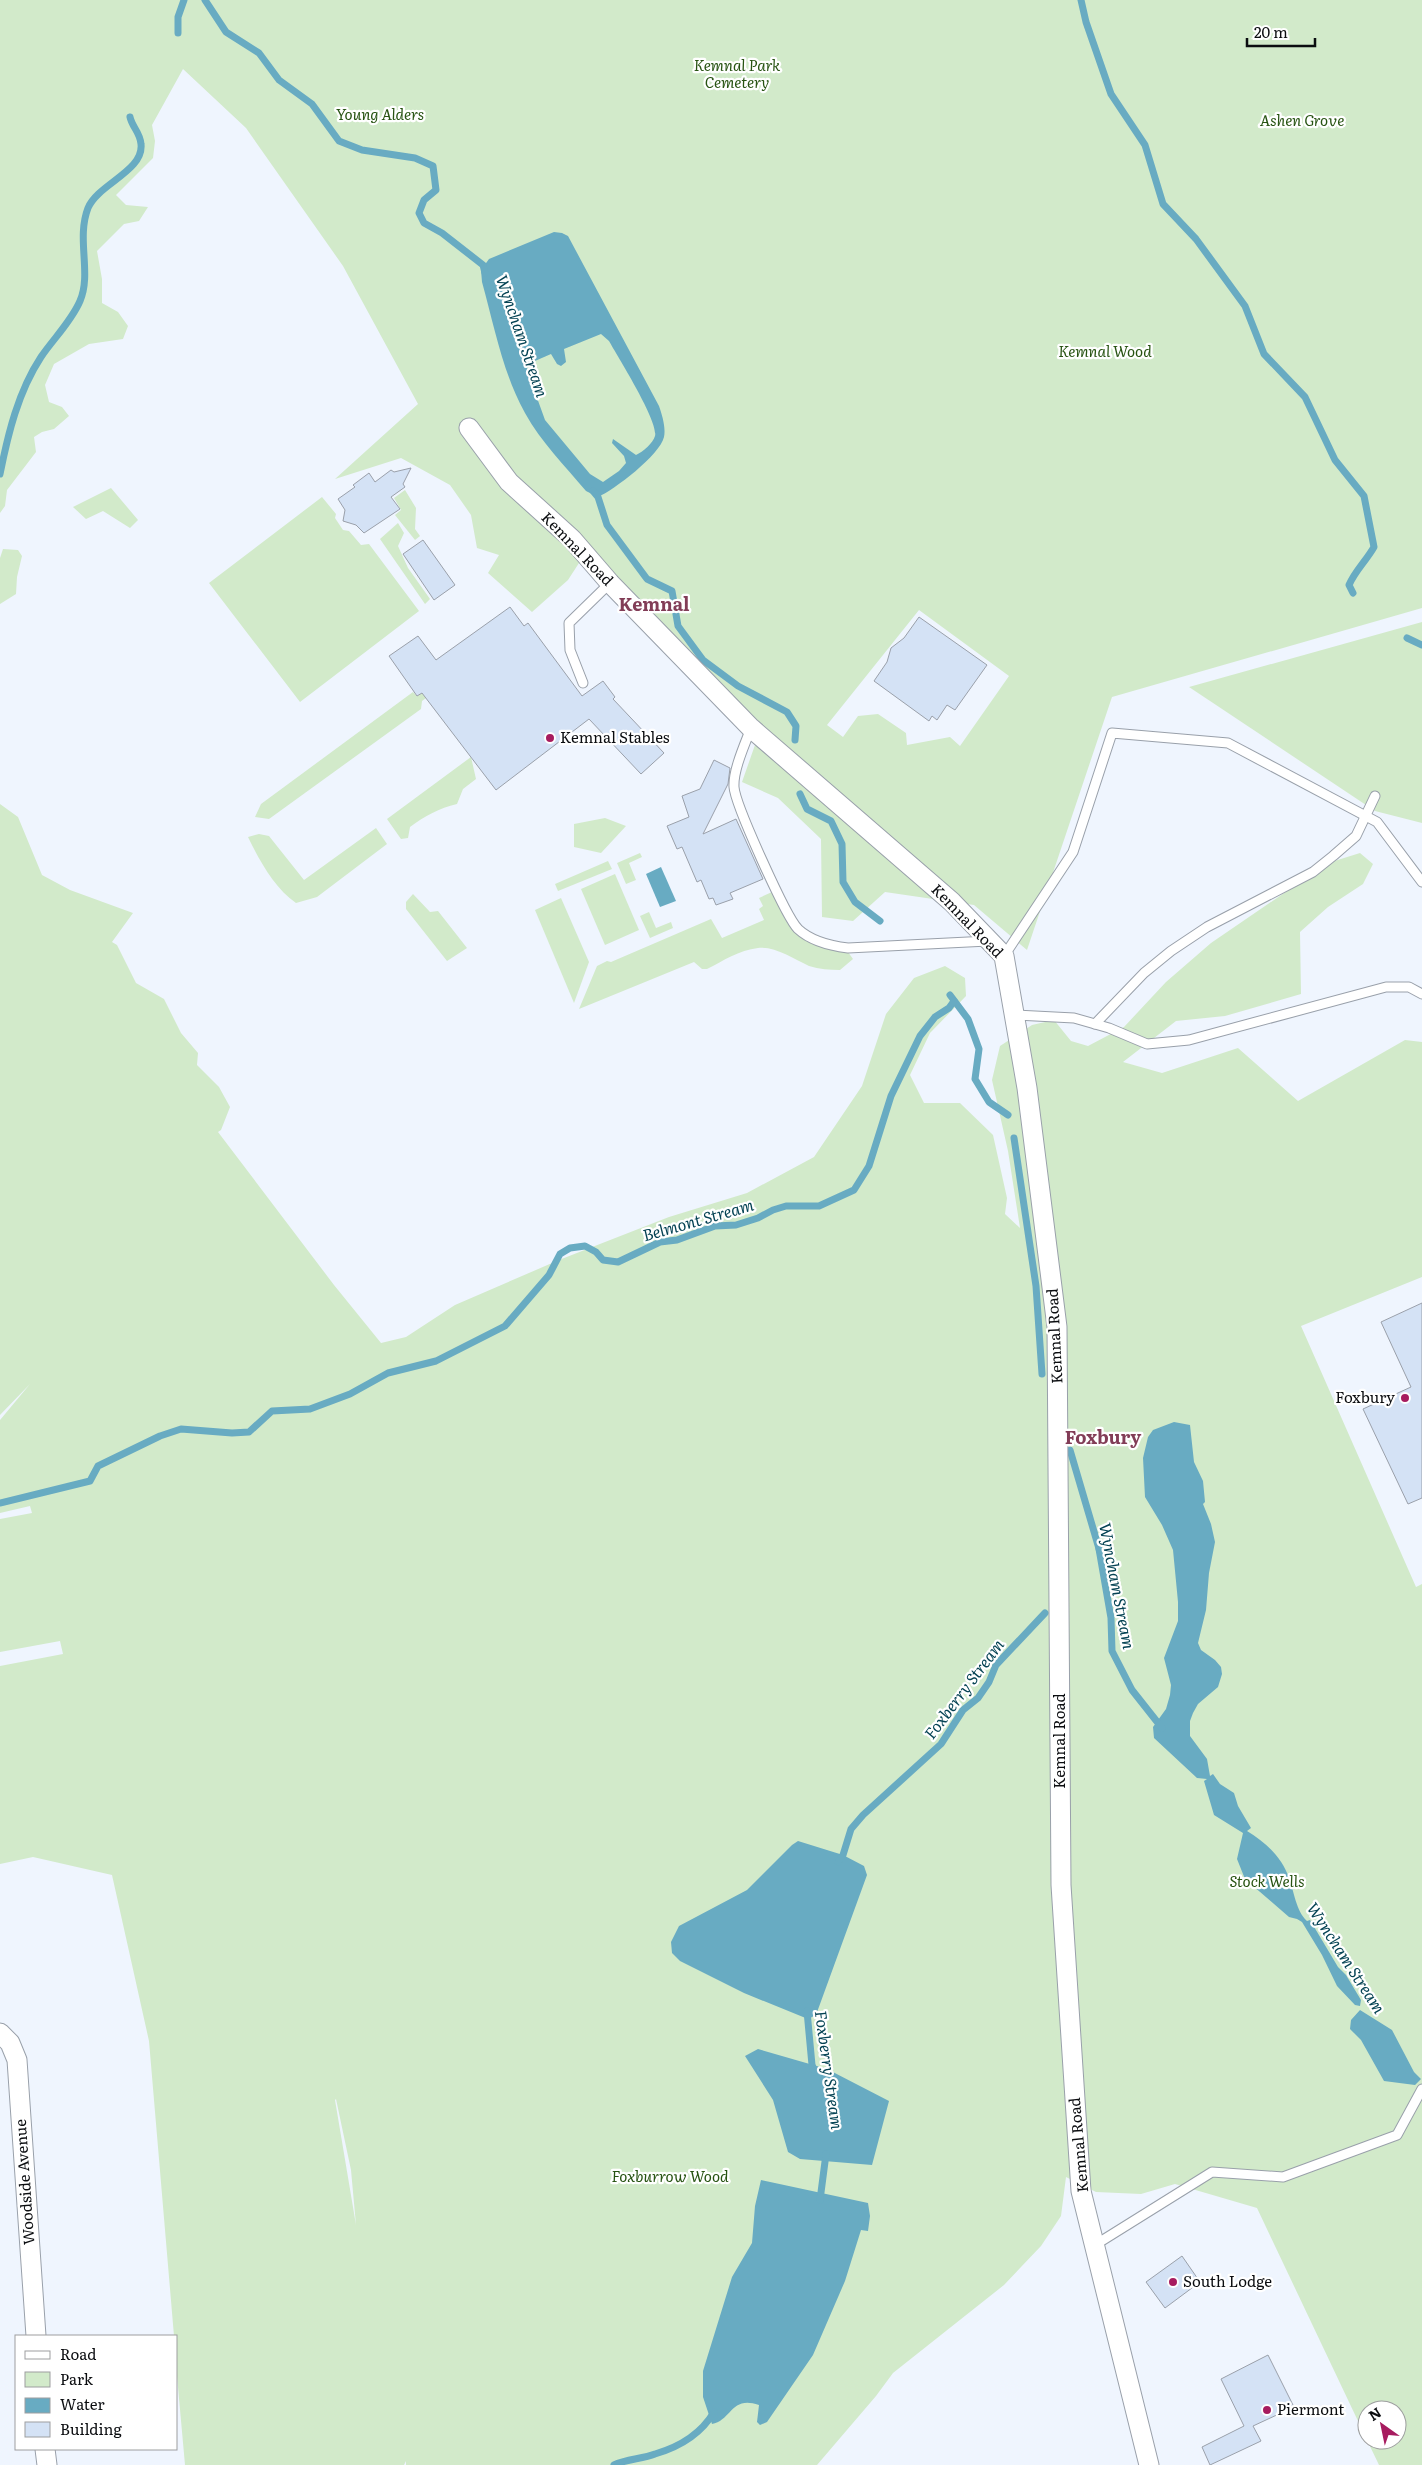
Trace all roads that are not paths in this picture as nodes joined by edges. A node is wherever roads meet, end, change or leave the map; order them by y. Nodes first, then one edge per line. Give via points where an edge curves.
1 (469, 428) dead end
2 (610, 583) junction
3 (583, 683) dead end
4 (751, 728) junction
5 (1375, 796) dead end
6 (1367, 817) junction
7 (1422, 882) edge
8 (990, 941) junction
9 (1004, 956) junction
10 (1422, 994) edge
11 (1014, 1015) junction
12 (1095, 1024) junction
13 (0, 2033) edge
14 (1422, 2089) edge
15 (1094, 2245) junction
16 (36, 2335) edge
17 (45, 2450) edge
18 (47, 2465) edge
19 (1149, 2465) edge

1 - 2 street, Kemnal Road via 509,482 572,540
2 - 3 lane via 569,623 570,650
2 - 4 street, Kemnal Road
4 - 8 street, Kemnal Road via 952,902
4 - 8 lane via 740,755 734,786 776,891 799,930 832,946 848,948
5 - 6 lane
6 - 7 lane via 1377,822
6 - 9 lane via 1228,744 1112,732 1073,852
6 - 12 lane via 1356,836 1313,872 1207,927 1171,951
8 - 9 street, Kemnal Road
9 - 11 street, Kemnal Road
10 - 12 lane via 1409,987 1386,986 1189,1040 1147,1044
11 - 12 lane via 1074,1018
11 - 15 street, Kemnal Road via 1027,1088 1058,1327 1061,1885 1081,2191
13 - 16 street, Woodside Avenue via 10,2043 17,2060
14 - 15 lane via 1397,2135 1283,2177 1212,2172
15 - 19 street, Kemnal Road
17 - 18 street

